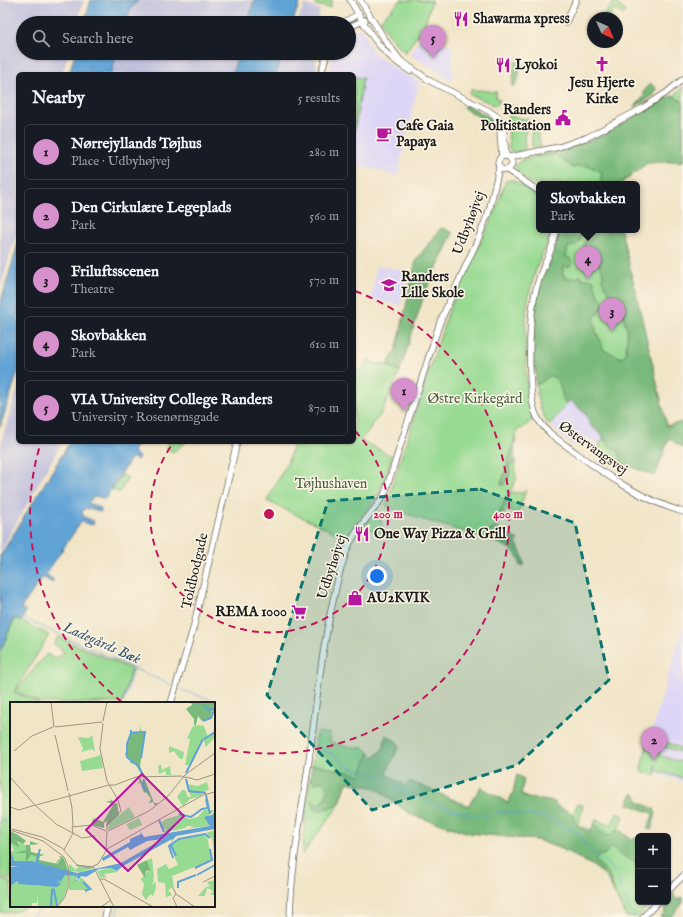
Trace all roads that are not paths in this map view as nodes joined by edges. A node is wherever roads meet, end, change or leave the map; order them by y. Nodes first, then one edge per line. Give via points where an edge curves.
1 (350, 0) edge
2 (360, 0) edge
3 (576, 0) edge
4 (359, 14) junction
5 (355, 16) edge
6 (370, 17) junction
7 (363, 21) junction
8 (566, 22) dead end
9 (356, 24) edge
10 (325, 60) edge
11 (322, 72) edge
12 (683, 80) edge
13 (430, 81) junction
14 (506, 163) junction
15 (536, 189) edge
16 (555, 233) edge
17 (237, 444) edge
18 (683, 512) edge
19 (171, 702) edge
20 (683, 876) edge
21 (671, 888) edge
22 (655, 905) edge
23 (108, 907) edge
24 (105, 917) edge
25 (290, 917) edge
26 (643, 917) edge

1 - 4 street
2 - 6 street
3 - 8 street
4 - 5 street
4 - 7 street
6 - 7 street
6 - 13 street via 396,54
7 - 9 street
7 - 13 street via 387,55
10 - 11 street
12 - 14 street via 641,109 588,137 523,155
13 - 14 street, Udbyhøjvej via 495,115
14 - 15 street via 521,179
14 - 25 street, Udbyhøjvej via 497,179 479,237 440,322 385,493 350,544 336,589 320,673
16 - 18 street, Østervangsvej via 536,289 530,325 531,392 537,416 551,434 623,486
17 - 19 street, Toldbodgade via 194,629
20 - 21 street
22 - 26 street
23 - 24 street

